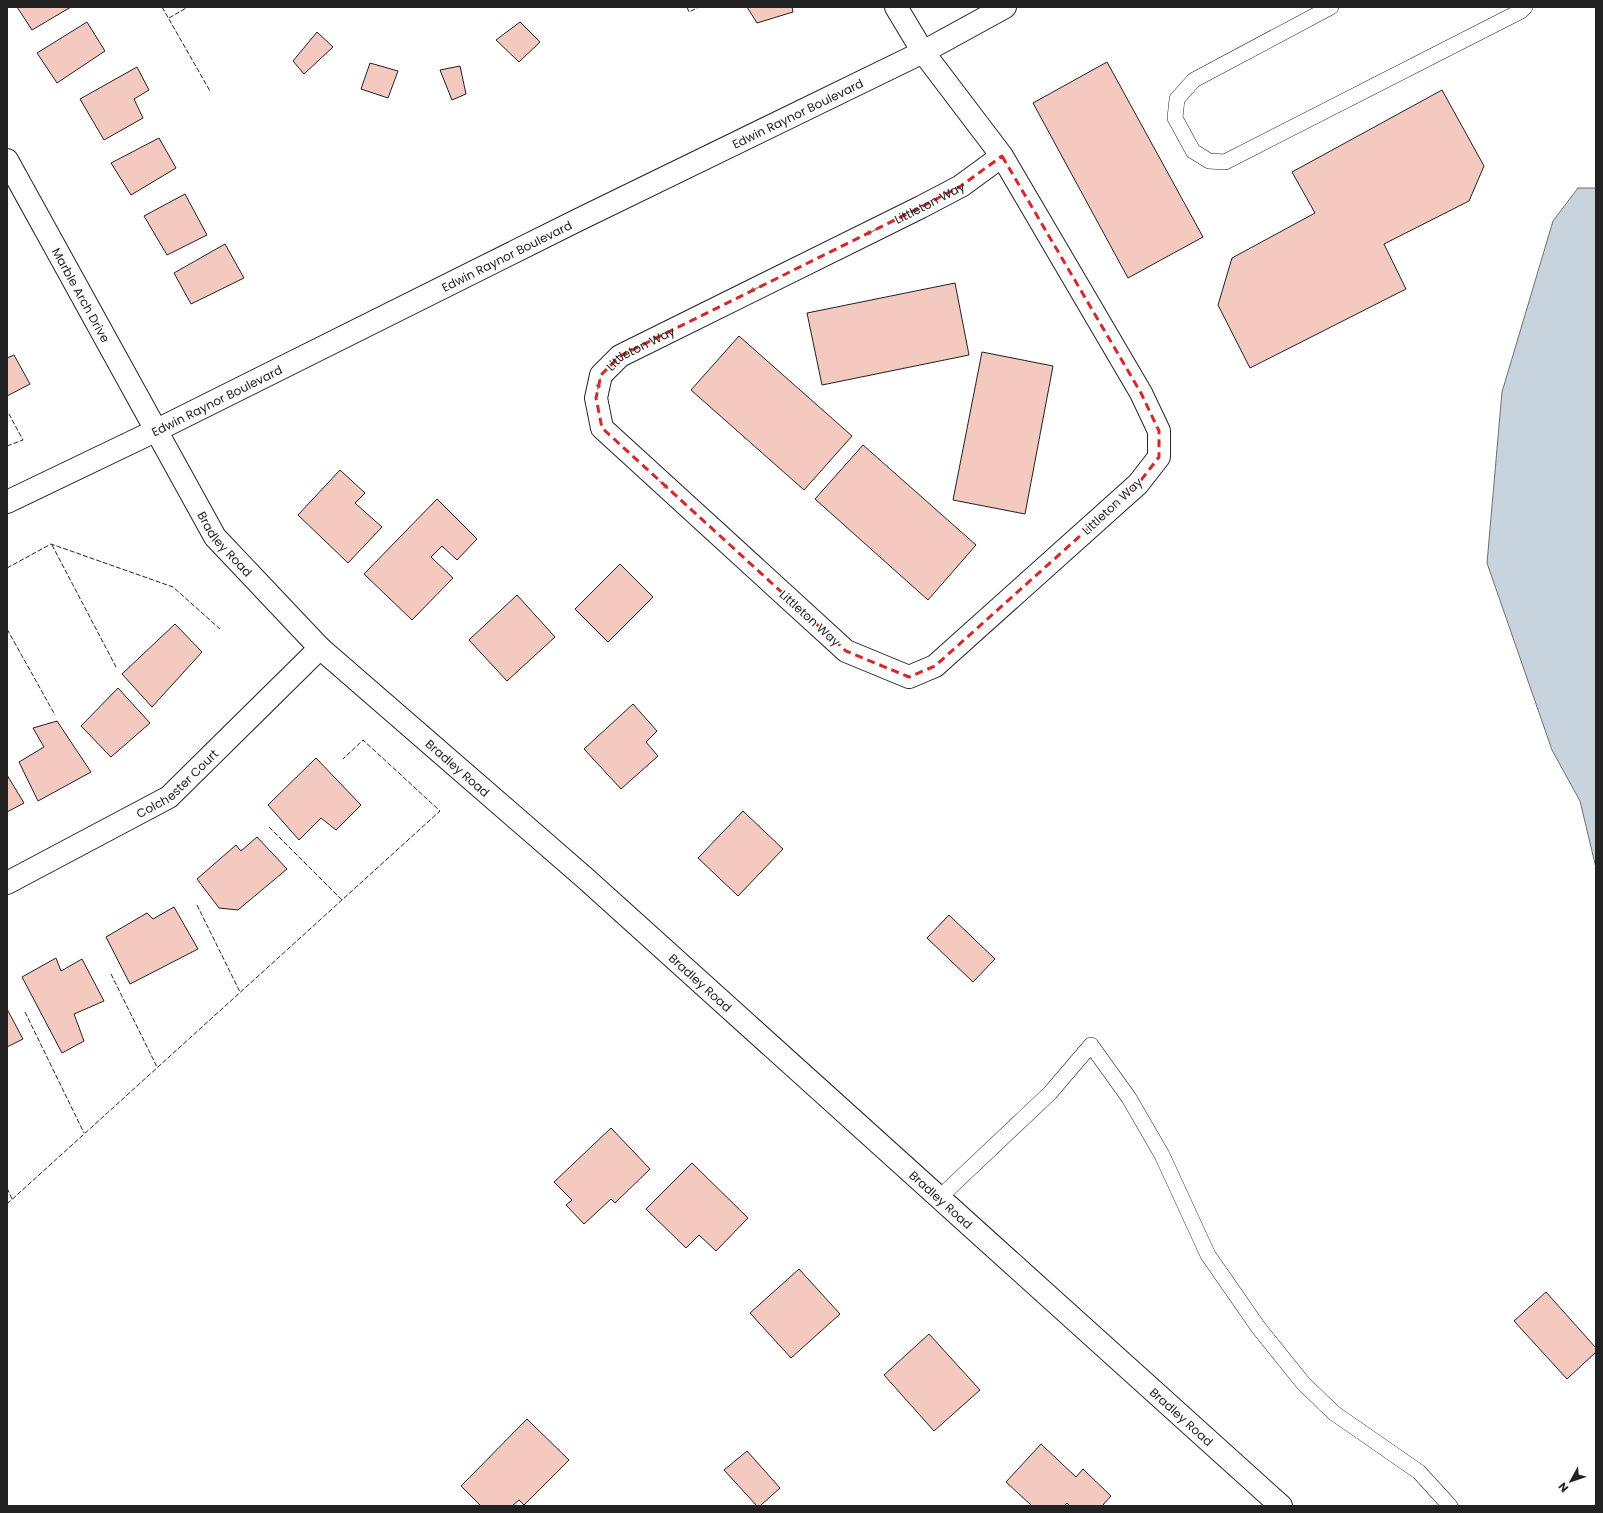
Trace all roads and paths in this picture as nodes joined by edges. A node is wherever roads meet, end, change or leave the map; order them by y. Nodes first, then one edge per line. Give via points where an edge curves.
1 (896, 7) edge
2 (1005, 7) edge
3 (1331, 7) edge
4 (1524, 7) edge
5 (923, 52) junction
6 (1002, 156) junction
7 (7, 160) edge
8 (157, 430) junction
9 (7, 502) edge
10 (320, 648) junction
11 (7, 883) edge
12 (939, 1198) junction
13 (1281, 1506) edge
14 (1450, 1506) edge

1 - 5 street, Littleton Way
2 - 5 street, Edwin Raynor Boulevard
3 - 4 lane via 1194,80 1177,99 1175,118 1193,151 1209,161 1225,162 1521,11
5 - 6 street, Littleton Way
5 - 8 street, Edwin Raynor Boulevard
6 -> 6 street, Littleton Way via 961,186 921,207 620,356 601,375 596,398 602,428 846,651 909,677 935,666 1138,484 1159,457 1159,431 1141,393
7 - 8 street, Marble Arch Drive
8 - 9 street, Edwin Raynor Boulevard
8 - 10 street, Bradley Road via 215,538
10 - 11 street, Colchester Court via 169,797
10 - 12 street, Bradley Road via 585,878
12 - 13 street, Bradley Road
12 - 14 lane via 1050,1093 1091,1045 1128,1098 1162,1155 1208,1255 1258,1327 1303,1384 1334,1413 1419,1472

